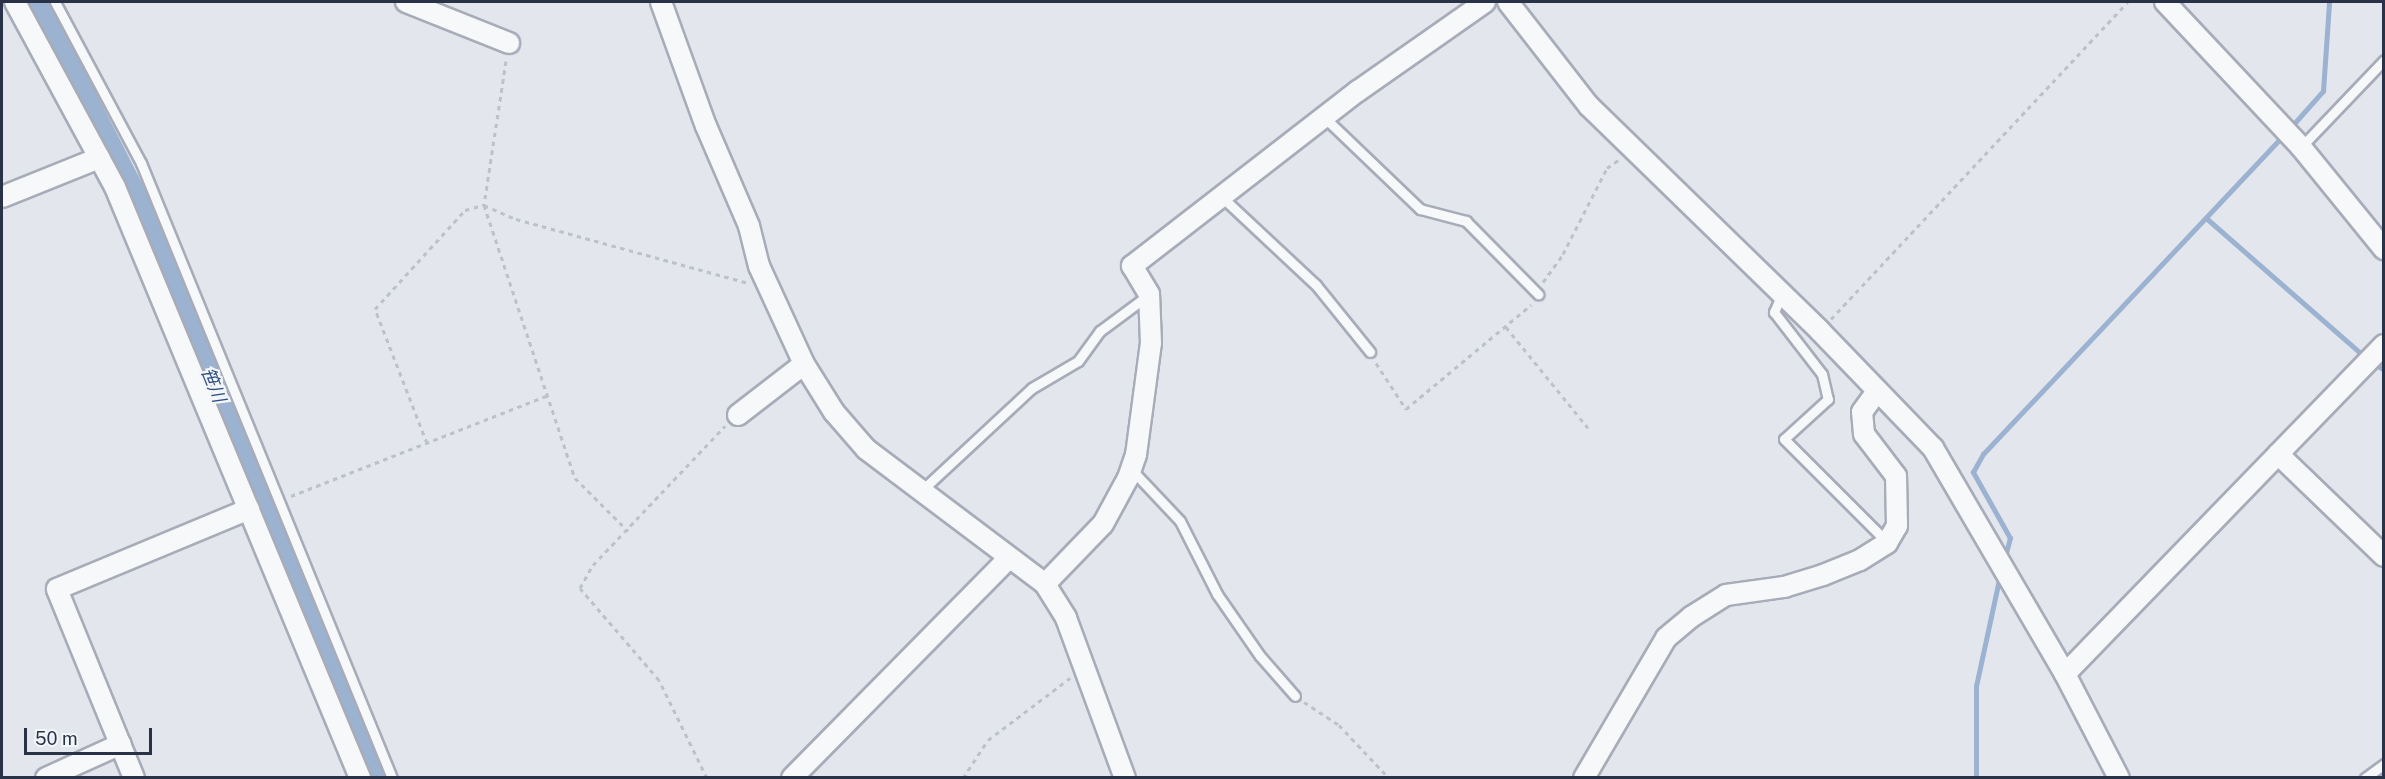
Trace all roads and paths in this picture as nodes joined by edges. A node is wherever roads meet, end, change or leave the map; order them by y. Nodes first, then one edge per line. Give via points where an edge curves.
1 (15, 2) edge
2 (56, 2) edge
3 (406, 2) edge
4 (661, 2) edge
5 (1485, 2) edge
6 (1508, 2) edge
7 (2128, 2) edge
8 (2165, 2) edge
9 (509, 43) joint
10 (2384, 60) edge
11 (1325, 118) junction
12 (2301, 147) junction
13 (1634, 150) junction
14 (99, 158) junction
15 (2, 197) edge
16 (1224, 198) junction
17 (484, 206) junction
18 (2384, 249) edge
19 (770, 289) junction
20 (1149, 294) junction
21 (1538, 294) junction
22 (1782, 294) junction
23 (1506, 327) junction
24 (1820, 331) junction
25 (2384, 345) edge
26 (1370, 352) joint
27 (804, 364) junction
28 (1877, 391) junction
29 (549, 395) junction
30 (738, 415) joint
31 (1588, 428) dead end
32 (427, 443) junction
33 (2278, 454) junction
34 (1131, 470) junction
35 (920, 492) junction
36 (280, 501) junction
37 (249, 509) junction
38 (628, 531) junction
39 (1887, 543) junction
40 (2384, 556) edge
41 (1009, 558) junction
42 (1045, 584) junction
43 (1084, 666) junction
44 (2065, 674) junction
45 (1295, 696) joint
46 (121, 744) junction
47 (2384, 764) edge
48 (46, 777) edge
49 (134, 777) edge
50 (360, 777) edge
51 (392, 777) edge
52 (707, 777) edge
53 (792, 777) edge
54 (963, 777) edge
55 (1125, 777) edge
56 (1389, 777) edge
57 (1584, 777) edge
58 (2119, 777) edge
59 (2365, 777) edge

1 - 14 street
2 - 36 lane via 141,163
3 - 9 street
4 - 19 street
5 - 11 street
6 - 13 street via 1589,106
7 - 24 path
8 - 12 street
9 - 17 path
10 - 12 lane
11 - 16 street
11 - 21 lane via 1420,209 1466,221
12 - 18 street
13 - 21 path via 1607,168
13 - 22 street
14 - 15 street
14 - 37 street via 168,308
16 - 20 street via 1132,266
16 - 26 lane via 1316,285
17 - 19 path via 516,219
17 - 29 path
17 - 32 path via 465,210 375,309
19 - 27 street
20 - 34 street via 1151,343
20 - 35 lane via 1100,331 1078,362 1032,388
21 - 23 path via 1537,301
22 - 24 street
22 - 39 lane via 1773,312 1822,374 1828,399 1784,439
23 - 26 path via 1406,409
23 - 31 path
24 - 28 street
25 - 33 street
27 - 30 street
27 - 35 street via 834,412 866,450
28 - 39 street via 1862,412 1864,434 1896,476 1897,526
28 - 44 street via 1933,448
29 - 32 path
29 - 38 path via 575,478
30 - 38 path
32 - 36 path
33 - 40 street
33 - 44 street
34 - 42 street via 1103,524
34 - 45 lane via 1180,520 1217,594 1260,656
35 - 41 street
36 - 51 lane
37 - 46 street via 57,590
37 - 50 street
38 - 52 path via 593,565 580,588 659,680
39 - 57 street via 1860,560 1823,575 1726,595 1691,617 1666,638
41 - 42 street
41 - 53 street
42 - 43 street via 1066,618
43 - 54 path via 988,740
43 - 55 street
44 - 58 street
45 - 56 path via 1340,725
46 - 48 street
46 - 49 street
47 - 59 lane

